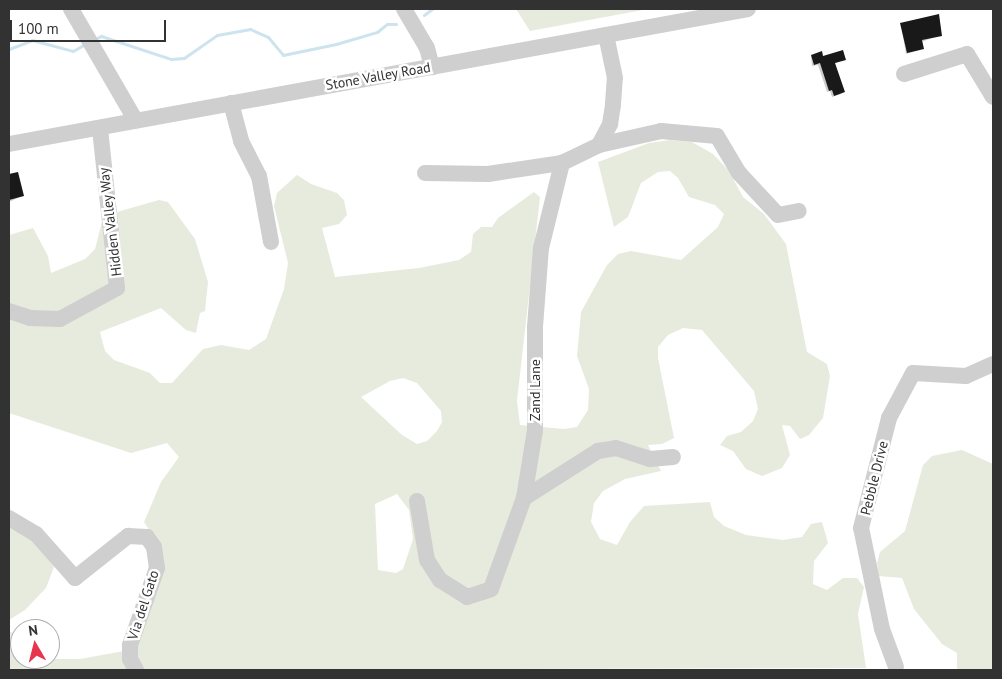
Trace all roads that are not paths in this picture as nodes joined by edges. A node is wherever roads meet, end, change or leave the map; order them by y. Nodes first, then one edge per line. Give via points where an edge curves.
1 (71, 9) edge
2 (404, 9) edge
3 (748, 9) edge
4 (606, 35) junction
5 (432, 67) junction
6 (904, 74) dead end
7 (993, 97) edge
8 (231, 102) junction
9 (136, 121) junction
10 (100, 128) junction
11 (9, 144) edge
12 (599, 145) junction
13 (562, 163) junction
14 (425, 172) dead end
15 (799, 211) dead end
16 (271, 242) dead end
17 (9, 311) edge
18 (993, 364) edge
19 (672, 457) dead end
20 (524, 498) junction
21 (417, 501) dead end
22 (9, 518) edge
23 (896, 667) dead end
24 (136, 670) edge

1 - 9 street
2 - 5 street via 423,40
3 - 4 street, Stone Valley Road
4 - 5 street, Stone Valley Road
4 - 12 street via 615,78 614,104 610,124
5 - 8 street, Stone Valley Road
6 - 7 street via 967,54
8 - 9 street, Stone Valley Road
8 - 16 street via 241,141 259,176
9 - 10 street, Stone Valley Road
10 - 11 street, Stone Valley Road
10 - 17 street, Hidden Valley Way via 117,288 60,319 30,318
12 - 13 street
12 - 15 street via 662,131 717,136 739,173 778,215
13 - 14 street via 488,174
13 - 20 street, Zand Lane via 541,248 535,327 535,430
18 - 23 street, Pebble Drive via 966,376 913,373 889,418 861,528 882,629
19 - 20 street via 650,459 616,448 598,451
20 - 21 street, Zand Lane via 491,589 467,597 440,580 427,560
22 - 24 street, Via del Gato via 36,534 75,578 128,536 147,537 154,547 157,568 130,645 130,660

